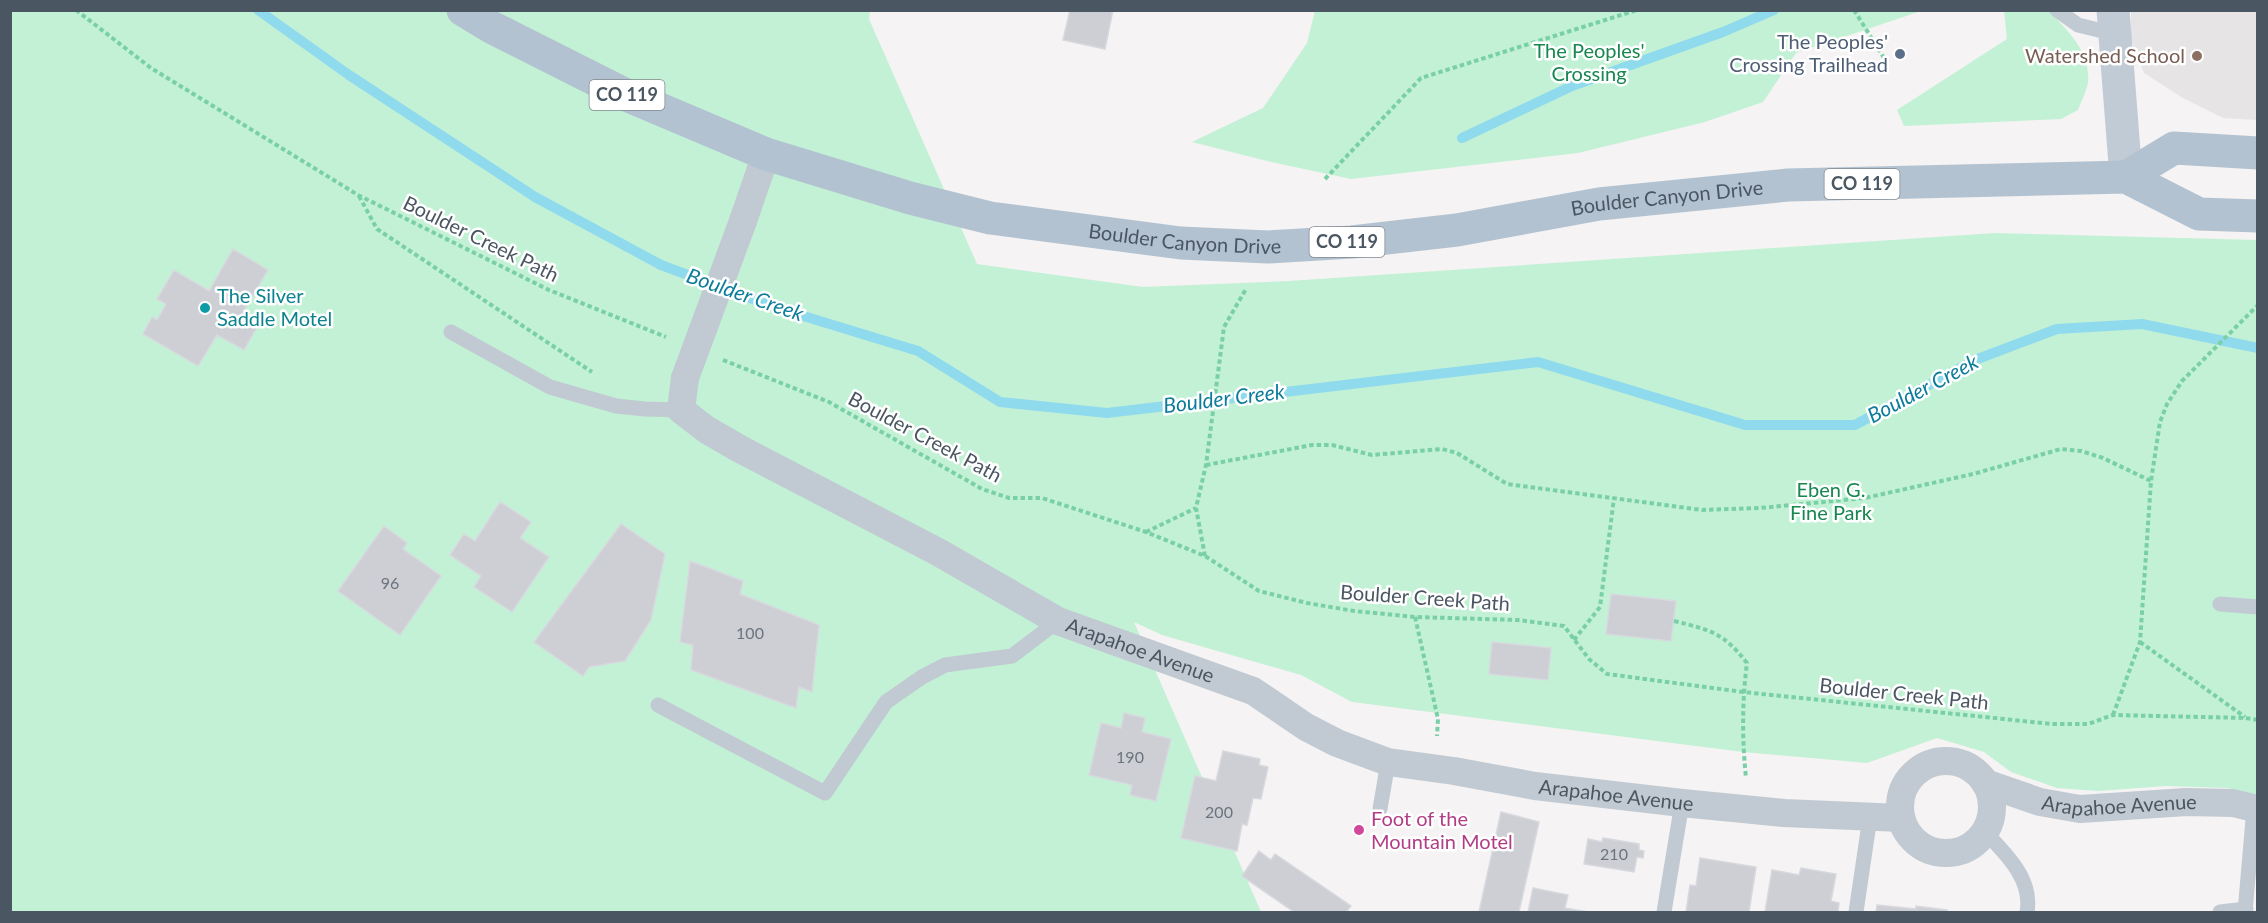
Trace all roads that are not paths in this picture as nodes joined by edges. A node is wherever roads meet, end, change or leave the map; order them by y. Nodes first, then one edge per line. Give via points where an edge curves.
1 (463, 10) edge
2 (2057, 10) edge
3 (2114, 22) edge
4 (2258, 153) edge
5 (766, 154) junction
6 (2126, 177) junction
7 (2258, 216) edge
8 (451, 332) dead end
9 (681, 410) junction
10 (2220, 604) dead end
11 (2258, 607) edge
12 (1058, 621) junction
13 (658, 705) dead end
14 (1389, 762) junction
15 (1985, 783) junction
16 (1682, 803) junction
17 (2256, 808) edge
18 (1380, 809) dead end
19 (1870, 817) junction
20 (1900, 818) junction
21 (1985, 831) junction
22 (2246, 911) edge
23 (1664, 912) edge
24 (1856, 912) edge
25 (2027, 912) edge
26 (2220, 912) edge

1 - 5 main road, Boulder Canyon Drive / CO 119 via 624,94
2 - 3 lane via 2078,25
3 - 6 street
4 - 6 main road, CO 119 via 2174,148
5 - 6 main road, Boulder Canyon Drive / CO 119 via 990,218 1181,243 1268,247 1457,230 1599,204 1788,185
5 - 9 street, bridge via 685,378
6 - 7 main road, CO 119 via 2199,214
8 - 9 lane via 550,387 616,406
9 - 12 street, Arapahoe Avenue via 740,449 938,552
10 - 11 lane
12 - 13 lane via 1012,656 945,665 886,702 825,793
12 - 14 street, Arapahoe Avenue via 1253,692 1337,743
14 - 16 street, Arapahoe Avenue via 1535,786
14 - 18 lane
15 - 17 street, Arapahoe Avenue via 2040,802 2080,809 2186,802 2233,803
15 - 20 street, Arapahoe Avenue via 1963,764 1934,762 1921,768 1906,784 1899,804
15 - 21 street via 1992,811
16 - 19 street, Arapahoe Avenue
16 - 23 lane
17 - 22 lane
19 - 20 street, Arapahoe Avenue
19 - 24 lane
20 - 21 street via 1916,843 1942,854 1970,847
21 - 25 lane via 2022,879
22 - 26 lane

